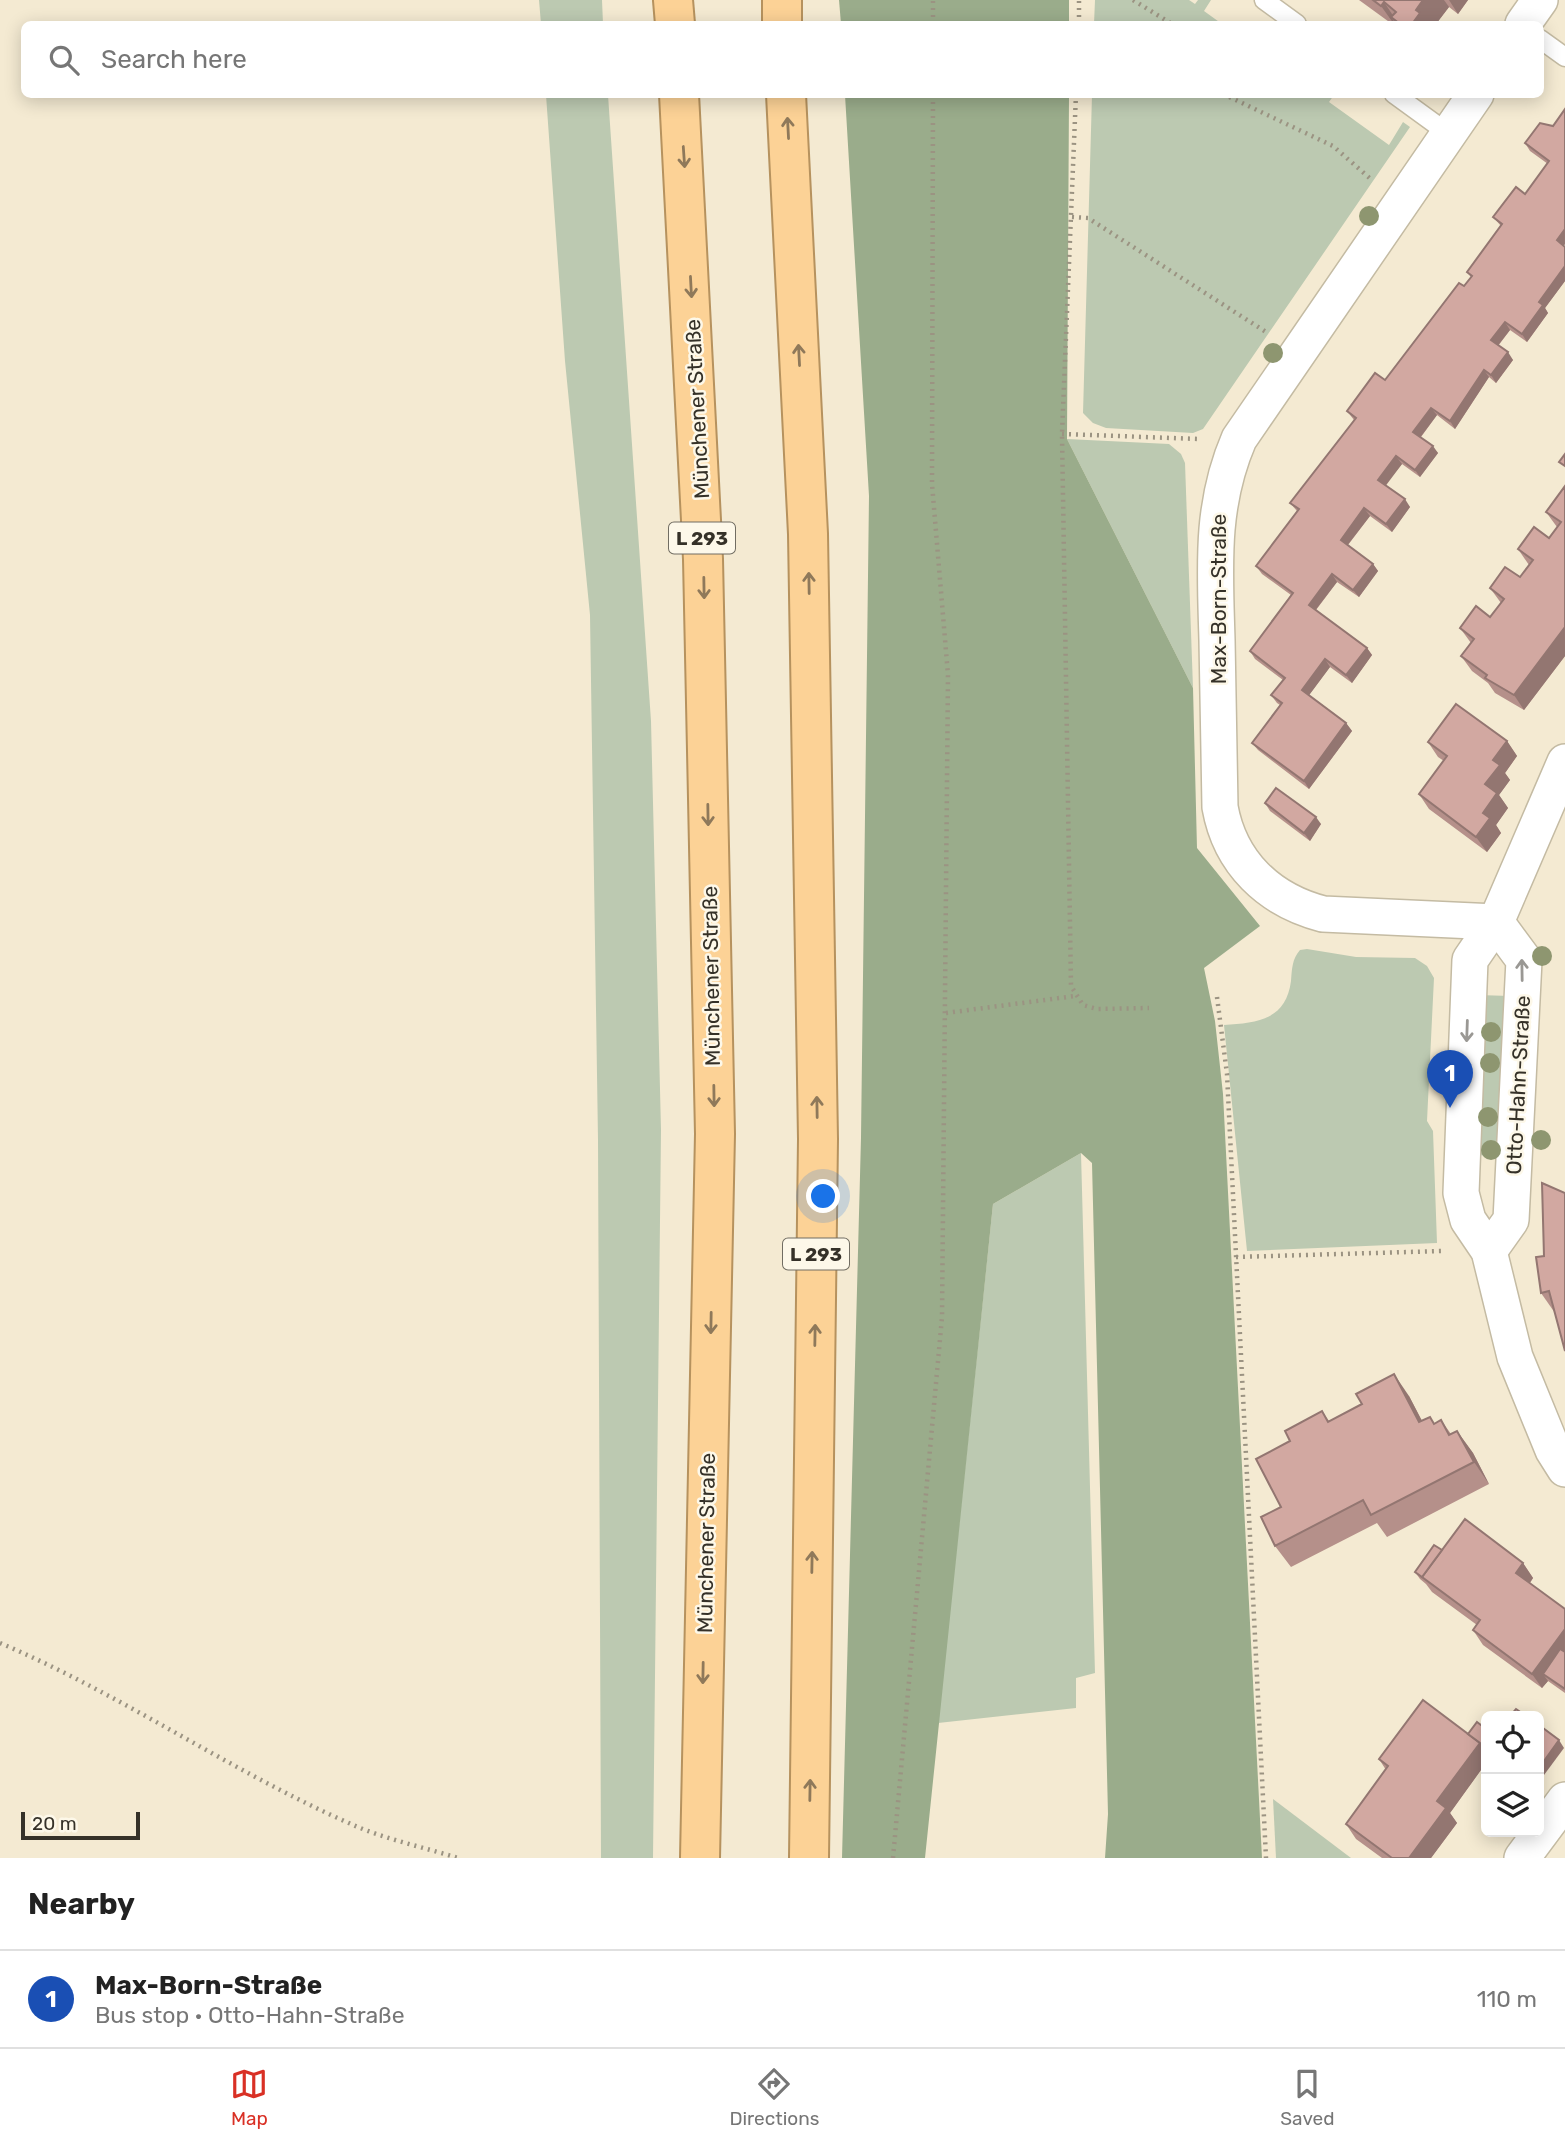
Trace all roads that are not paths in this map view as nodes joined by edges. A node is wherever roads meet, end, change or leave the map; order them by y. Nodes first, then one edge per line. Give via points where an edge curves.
1 (673, 0) edge
2 (782, 0) edge
3 (1264, 0) edge
4 (1540, 0) edge
5 (675, 21) edge
6 (782, 21) edge
7 (1293, 21) edge
8 (1525, 21) edge
9 (1544, 41) edge
10 (1565, 57) edge
11 (679, 98) edge
12 (786, 98) edge
13 (1400, 98) edge
14 (1473, 98) edge
15 (1449, 134) junction
16 (1565, 762) edge
17 (1496, 922) junction
18 (1489, 1251) junction
19 (1565, 1469) edge
20 (1565, 1800) edge
21 (700, 1858) edge
22 (809, 1858) edge
23 (1522, 1858) edge

1 - 5 highway
2 - 6 highway
3 - 7 lane
4 - 8 street
9 - 10 lane
11 -> 21 highway, Münchener Straße / L 293 via 703,559 715,1134
22 -> 12 highway, L 293 via 817,1097 808,534
13 - 15 lane
14 - 15 street, Max-Born-Straße
15 - 17 street, Max-Born-Straße via 1239,439 1223,478 1215,551 1220,807 1235,849 1261,884 1301,908 1324,914
16 - 17 street
17 -> 18 street via 1470,960 1461,1193 1468,1220
18 -> 17 street, Otto-Hahn-Straße via 1511,1220 1524,960
18 - 19 street via 1515,1357
20 - 23 street

